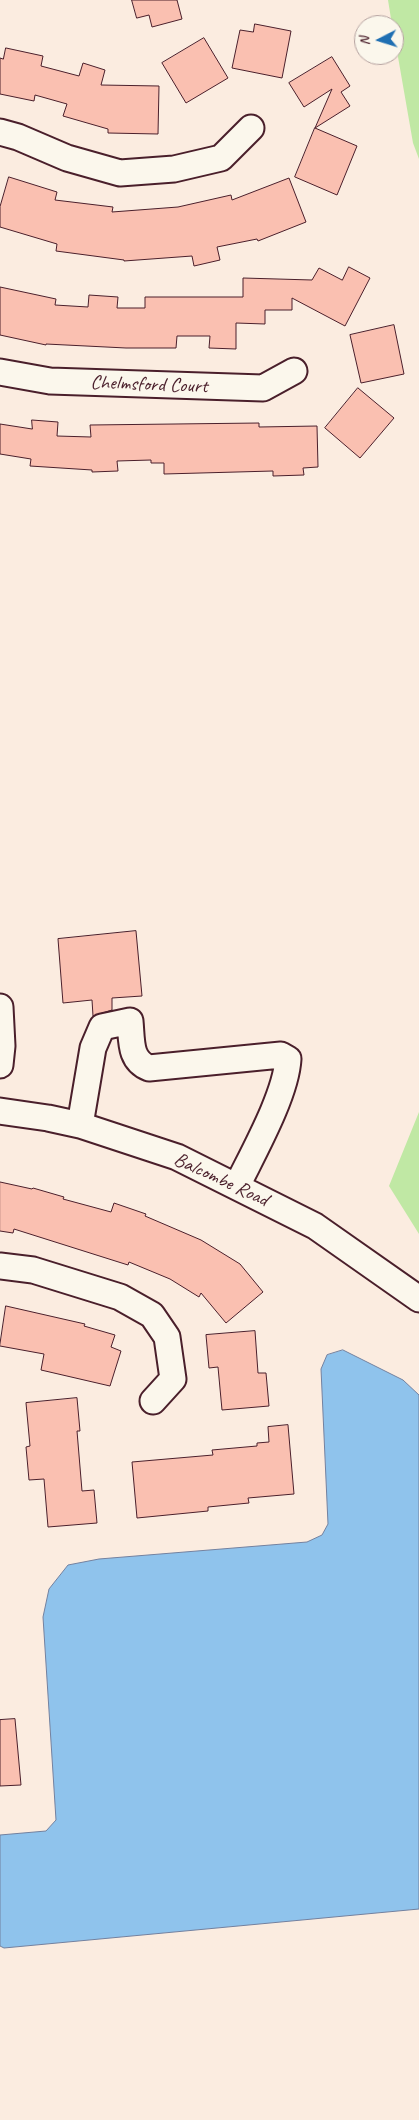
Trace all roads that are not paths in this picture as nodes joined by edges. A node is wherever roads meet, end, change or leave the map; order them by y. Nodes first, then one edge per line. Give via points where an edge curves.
1 (252, 128) dead end
2 (0, 132) edge
3 (294, 371) dead end
4 (0, 372) edge
5 (0, 1007) edge
6 (0, 1065) edge
7 (0, 1111) edge
8 (80, 1125) junction
9 (237, 1186) junction
10 (0, 1266) edge
11 (419, 1299) edge
12 (153, 1401) dead end

1 - 2 street via 220,158 174,169 120,173 67,158
3 - 4 street, Chelmsford Court via 263,388 50,381
5 - 6 street
7 - 8 street, Balcombe Road
8 - 9 street, Balcombe Road via 177,1158
8 - 9 street via 93,1048 102,1027 130,1021 133,1054 140,1064 149,1068 281,1055 288,1059 287,1073
9 - 11 street, Balcombe Road via 315,1226
10 - 12 street via 33,1270 120,1297 152,1315 167,1337 173,1379

